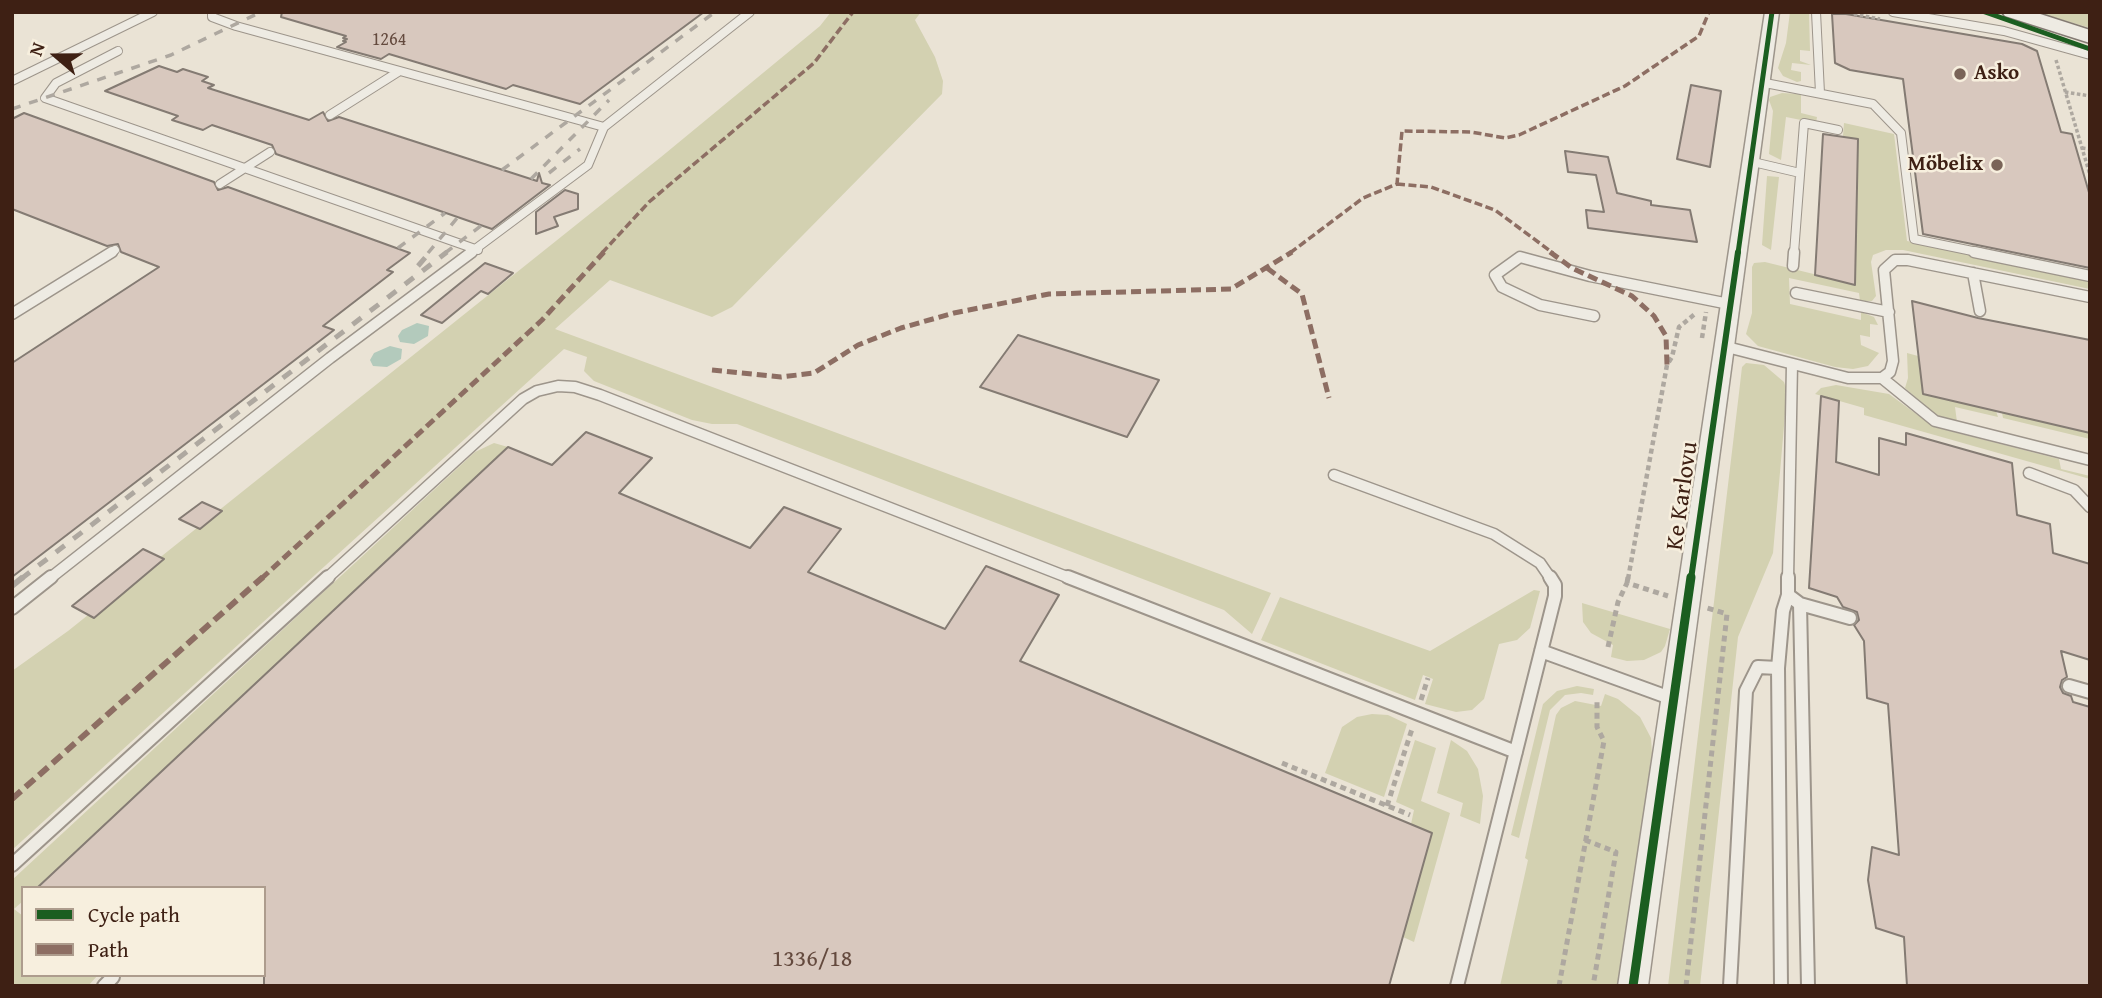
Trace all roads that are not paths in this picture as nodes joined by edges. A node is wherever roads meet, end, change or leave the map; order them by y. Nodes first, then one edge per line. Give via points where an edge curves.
1 (153, 12) edge
2 (212, 12) edge
3 (750, 12) edge
4 (1772, 12) edge
5 (1816, 12) edge
6 (1893, 12) edge
7 (2012, 12) edge
8 (2090, 37) edge
9 (118, 51) dead end
10 (2090, 55) edge
11 (398, 72) junction
12 (12, 81) edge
13 (1760, 82) junction
14 (1820, 93) junction
15 (330, 114) dead end
16 (604, 127) junction
17 (1838, 130) dead end
18 (270, 152) dead end
19 (1749, 161) junction
20 (246, 167) junction
21 (1800, 173) junction
22 (220, 184) dead end
23 (115, 250) dead end
24 (478, 250) junction
25 (1793, 266) dead end
26 (1973, 273) junction
27 (2090, 276) edge
28 (1796, 293) dead end
29 (2090, 297) edge
30 (1729, 304) junction
31 (1980, 311) dead end
32 (1889, 312) junction
33 (12, 314) edge
34 (1594, 316) dead end
35 (1713, 342) junction
36 (1792, 364) junction
37 (1882, 378) junction
38 (2090, 460) edge
39 (2029, 473) dead end
40 (1334, 475) dead end
41 (2090, 507) edge
42 (1788, 595) junction
43 (1800, 604) junction
44 (12, 608) edge
45 (1850, 618) dead end
46 (1541, 651) junction
47 (1778, 668) junction
48 (2070, 686) dead end
49 (2090, 692) edge
50 (1674, 699) junction
51 (1516, 752) junction
52 (12, 865) edge
53 (1457, 986) edge
54 (1633, 986) edge
55 (1730, 986) edge
56 (1781, 986) edge
57 (1808, 986) edge

1 - 12 lane
2 - 11 lane via 227,23
3 - 16 lane
4 - 13 street, Ke Karlovu
5 - 14 lane
6 - 10 lane via 2004,31
7 - 8 street
9 - 20 lane via 56,83 45,98
11 - 15 lane
11 - 16 lane
13 - 14 lane
13 - 19 street, Ke Karlovu
14 - 27 lane via 1873,104 1901,133 1914,239
16 - 24 lane via 588,165
17 - 21 lane via 1804,123
18 - 20 lane
19 - 21 lane
19 - 30 street, Ke Karlovu
20 - 22 lane
20 - 24 lane
21 - 25 lane
23 - 33 lane
24 - 44 lane via 330,358
26 - 29 lane
26 - 31 lane
26 - 32 lane via 1895,260 1884,270
28 - 32 lane
30 - 34 lane via 1520,257 1495,275 1502,287 1539,305
30 - 35 street, Ke Karlovu
32 - 37 lane via 1893,361 1891,372
35 - 36 lane
35 - 50 street, Ke Karlovu
36 - 37 lane via 1848,379
36 - 42 lane
37 - 38 lane via 1935,421
39 - 41 lane via 2074,490
40 - 46 lane via 1494,534 1540,563 1556,592
42 - 43 lane
42 - 47 lane
43 - 45 lane
43 - 57 lane
46 - 50 lane
46 - 51 lane
47 - 55 lane via 1758,667 1746,691
47 - 56 lane
48 - 49 lane
50 - 54 street, Ke Karlovu
51 - 52 lane via 600,395 558,386 523,399
51 - 53 lane

